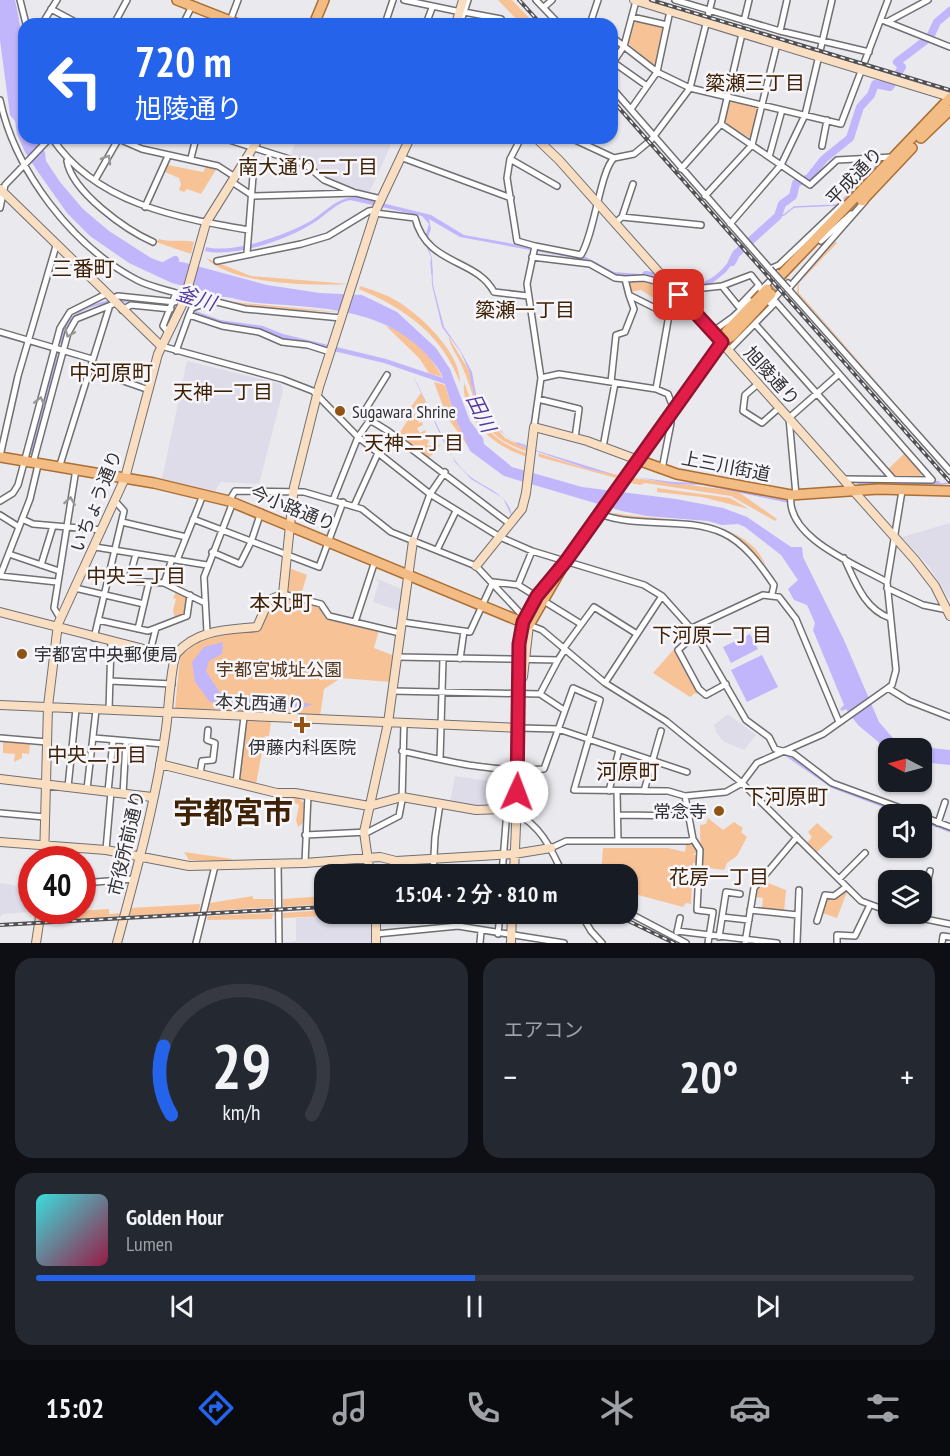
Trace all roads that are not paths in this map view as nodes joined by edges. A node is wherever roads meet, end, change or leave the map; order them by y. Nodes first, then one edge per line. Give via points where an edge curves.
1 (20, 0) edge
2 (57, 0) edge
3 (127, 0) edge
4 (177, 0) edge
5 (238, 0) edge
6 (393, 0) edge
7 (404, 0) edge
8 (461, 0) edge
9 (468, 0) edge
10 (536, 0) edge
11 (552, 0) edge
12 (598, 0) edge
13 (635, 0) edge
14 (675, 0) edge
15 (712, 0) edge
16 (749, 0) edge
17 (787, 0) edge
18 (832, 0) edge
19 (888, 0) edge
20 (928, 0) edge
21 (321, 1) edge
22 (417, 2) edge
23 (192, 6) junction
24 (544, 7) junction
25 (432, 8) junction
26 (51, 9) junction
27 (709, 10) junction
28 (456, 11) junction
29 (670, 11) junction
30 (464, 12) junction
31 (632, 17) junction
32 (24, 18) edge
33 (46, 18) edge
34 (68, 18) edge
35 (117, 18) edge
36 (186, 18) edge
37 (224, 18) edge
38 (235, 18) edge
39 (316, 18) edge
40 (387, 18) edge
41 (428, 18) edge
42 (455, 18) edge
43 (456, 18) edge
44 (462, 18) edge
45 (496, 18) edge
46 (554, 18) edge
47 (593, 18) edge
48 (744, 21) junction
49 (885, 21) junction
50 (706, 23) junction
51 (667, 25) junction
52 (780, 31) junction
53 (741, 34) junction
54 (823, 41) junction
55 (618, 42) edge
56 (777, 44) junction
57 (624, 46) junction
58 (950, 47) edge
59 (869, 52) junction
60 (618, 55) edge
61 (819, 57) junction
62 (618, 66) edge
63 (862, 70) junction
64 (657, 72) junction
65 (647, 86) junction
66 (690, 88) junction
67 (618, 94) edge
68 (727, 97) junction
69 (950, 97) edge
70 (0, 100) edge
71 (762, 105) junction
72 (631, 109) junction
73 (782, 110) junction
74 (950, 110) edge
75 (805, 115) junction
76 (827, 120) junction
77 (721, 124) junction
78 (654, 137) junction
79 (44, 144) edge
80 (55, 144) edge
81 (116, 144) edge
82 (132, 144) edge
83 (194, 144) edge
84 (256, 144) edge
85 (261, 144) edge
86 (408, 144) edge
87 (518, 144) edge
88 (542, 144) edge
89 (584, 144) edge
90 (752, 145) junction
91 (822, 146) dead end
92 (249, 155) junction
93 (168, 156) junction
94 (769, 157) junction
95 (894, 157) junction
96 (191, 158) junction
97 (402, 158) junction
98 (614, 158) junction
99 (510, 159) junction
100 (68, 161) junction
101 (25, 162) junction
102 (781, 165) junction
103 (681, 169) junction
104 (883, 170) junction
105 (233, 179) junction
106 (95, 180) junction
107 (633, 184) dead end
108 (557, 186) dead end
109 (2, 191) edge
110 (356, 193) junction
111 (253, 196) junction
112 (705, 196) junction
113 (511, 198) junction
114 (381, 199) junction
115 (598, 204) junction
116 (145, 207) junction
117 (0, 208) edge
118 (376, 211) junction
119 (622, 217) junction
120 (206, 223) junction
121 (615, 224) junction
122 (730, 224) junction
123 (701, 225) dead end
124 (249, 230) junction
125 (812, 233) junction
126 (153, 242) dead end
127 (824, 245) junction
128 (56, 246) junction
129 (534, 246) junction
130 (247, 253) junction
131 (532, 257) junction
132 (217, 261) dead end
133 (770, 269) junction
134 (664, 278) junction
135 (625, 279) junction
136 (784, 282) junction
137 (722, 286) junction
138 (769, 292) tunnel mouth
139 (629, 295) junction
140 (679, 295) junction
141 (528, 296) junction
142 (110, 301) junction
143 (177, 307) junction
144 (739, 307) junction
145 (122, 310) junction
146 (189, 315) junction
147 (342, 316) junction
148 (727, 319) junction
149 (754, 324) junction
150 (0, 332) edge
151 (712, 332) junction
152 (28, 341) junction
153 (161, 346) junction
154 (726, 347) junction
155 (58, 349) junction
156 (331, 349) junction
157 (176, 351) junction
158 (92, 359) junction
159 (89, 369) junction
160 (839, 374) junction
161 (387, 375) dead end
162 (541, 378) junction
163 (613, 382) junction
164 (759, 383) junction
165 (656, 389) junction
166 (149, 390) junction
167 (317, 394) junction
168 (817, 394) junction
169 (538, 399) junction
170 (671, 402) dead end
171 (780, 407) junction
172 (789, 418) junction
173 (370, 420) junction
174 (671, 423) dead end
175 (534, 427) junction
176 (388, 431) junction
177 (358, 437) junction
178 (575, 438) junction
179 (603, 447) junction
180 (377, 452) junction
181 (0, 457) edge
182 (638, 460) junction
183 (32, 464) junction
184 (59, 468) junction
185 (76, 469) junction
186 (662, 470) junction
187 (950, 471) edge
188 (445, 472) junction
189 (125, 478) junction
190 (843, 479) junction
191 (893, 479) junction
192 (294, 490) junction
193 (853, 490) junction
194 (902, 490) junction
195 (950, 491) edge
196 (204, 494) junction
197 (430, 494) junction
198 (792, 498) junction
199 (333, 500) junction
200 (0, 501) edge
201 (115, 501) junction
202 (231, 501) junction
203 (343, 502) junction
204 (354, 506) junction
205 (456, 511) junction
206 (261, 512) junction
207 (600, 514) junction
208 (0, 515) edge
209 (22, 519) junction
210 (193, 519) junction
211 (122, 522) junction
212 (510, 524) junction
213 (291, 525) junction
214 (53, 526) junction
215 (19, 527) junction
216 (67, 527) junction
217 (102, 530) junction
218 (221, 531) junction
219 (186, 537) junction
220 (500, 537) junction
221 (894, 537) junction
222 (329, 540) junction
223 (413, 541) junction
224 (251, 542) junction
225 (95, 547) junction
226 (437, 550) junction
227 (115, 551) junction
228 (532, 551) junction
229 (212, 552) junction
230 (9, 554) junction
231 (136, 554) junction
232 (288, 555) junction
233 (844, 558) junction
234 (174, 560) junction
235 (376, 560) junction
236 (566, 561) junction
237 (2, 564) edge
238 (41, 565) junction
239 (207, 565) junction
240 (476, 567) junction
241 (59, 571) junction
242 (408, 573) junction
243 (109, 574) junction
244 (0, 576) edge
245 (129, 579) junction
246 (57, 582) junction
247 (149, 582) junction
248 (493, 582) junction
249 (164, 583) junction
250 (518, 585) junction
251 (887, 585) junction
252 (75, 588) junction
253 (283, 594) junction
254 (772, 594) junction
255 (190, 595) junction
256 (104, 596) junction
257 (662, 596) junction
258 (540, 598) junction
259 (205, 603) junction
260 (144, 604) junction
261 (483, 605) junction
262 (0, 612) edge
263 (949, 612) edge
264 (60, 618) junction
265 (890, 618) junction
266 (98, 620) junction
267 (355, 622) junction
268 (402, 622) junction
269 (526, 623) junction
270 (581, 624) junction
271 (57, 628) junction
272 (156, 628) junction
273 (692, 628) junction
274 (138, 629) junction
275 (464, 631) junction
276 (207, 632) junction
277 (400, 633) junction
278 (638, 634) junction
279 (696, 634) junction
280 (94, 638) junction
281 (111, 643) junction
282 (564, 648) junction
283 (150, 652) junction
284 (175, 657) junction
285 (397, 657) junction
286 (443, 659) junction
287 (460, 659) junction
288 (522, 660) junction
289 (558, 660) junction
290 (110, 681) junction
291 (605, 683) junction
292 (172, 684) junction
293 (726, 684) junction
294 (888, 688) junction
295 (392, 691) junction
296 (442, 693) junction
297 (520, 694) junction
298 (540, 694) junction
299 (0, 705) edge
300 (48, 706) junction
301 (76, 709) junction
302 (96, 710) junction
303 (109, 710) junction
304 (564, 710) junction
305 (168, 713) junction
306 (244, 717) junction
307 (950, 717) edge
308 (842, 720) junction
309 (388, 723) junction
310 (404, 724) junction
311 (442, 725) junction
312 (520, 728) junction
313 (558, 729) junction
314 (208, 730) dead end
315 (662, 731) dead end
316 (0, 738) edge
317 (94, 738) junction
318 (113, 740) junction
319 (588, 740) junction
320 (47, 742) junction
321 (126, 742) junction
322 (164, 744) junction
323 (619, 750) junction
324 (402, 751) junction
325 (781, 752) junction
326 (440, 759) junction
327 (652, 761) junction
328 (160, 764) junction
329 (517, 771) junction
330 (687, 772) dead end
331 (200, 774) junction
332 (0, 779) edge
333 (236, 783) junction
334 (742, 783) junction
335 (45, 784) junction
336 (68, 787) junction
337 (87, 789) junction
338 (609, 791) junction
339 (617, 791) junction
340 (644, 791) junction
341 (109, 792) junction
342 (123, 794) junction
343 (308, 795) junction
344 (686, 796) junction
345 (152, 797) junction
346 (402, 797) junction
347 (945, 802) dead end
348 (440, 804) junction
349 (889, 804) edge
350 (369, 806) junction
351 (507, 810) junction
352 (0, 813) edge
353 (516, 813) junction
354 (618, 815) junction
355 (690, 816) junction
356 (45, 817) junction
357 (932, 821) edge
358 (938, 823) junction
359 (950, 827) edge
360 (364, 832) junction
361 (305, 835) junction
362 (796, 837) junction
363 (693, 839) junction
364 (618, 841) junction
365 (0, 842) edge
366 (45, 845) junction
367 (551, 848) junction
368 (106, 850) junction
369 (865, 853) dead end
370 (504, 854) junction
371 (514, 854) junction
372 (141, 855) junction
373 (366, 858) junction
374 (433, 859) junction
375 (305, 862) junction
376 (278, 863) junction
377 (368, 864) edge
378 (433, 864) edge
379 (503, 864) edge
380 (514, 864) edge
381 (558, 864) edge
382 (215, 866) junction
383 (134, 879) junction
384 (839, 879) junction
385 (96, 882) edge
386 (846, 887) junction
387 (799, 890) dead end
388 (740, 894) dead end
389 (870, 905) junction
390 (878, 907) edge
391 (750, 910) junction
392 (798, 915) junction
393 (638, 917) edge
394 (722, 917) junction
395 (680, 918) dead end
396 (932, 919) edge
397 (748, 920) junction
398 (817, 921) dead end
399 (39, 924) edge
400 (376, 924) edge
401 (499, 924) edge
402 (512, 924) edge
403 (587, 924) edge
404 (950, 924) edge
405 (481, 931) junction
406 (376, 934) junction
407 (498, 934) junction
408 (677, 934) junction
409 (709, 936) junction
410 (719, 937) junction
411 (950, 937) edge
412 (511, 940) edge
413 (745, 941) edge
414 (550, 942) edge
415 (36, 943) edge
416 (117, 943) edge
417 (196, 943) edge
418 (279, 943) edge
419 (376, 943) edge
420 (480, 943) edge
421 (564, 943) edge
422 (602, 943) edge
423 (686, 943) edge
424 (708, 943) edge
425 (777, 943) edge
426 (798, 943) edge
427 (837, 943) edge
428 (942, 943) edge

1 - 32 street
2 - 26 street
3 - 35 street
4 - 23 main road
5 - 38 street
6 - 40 street
7 - 22 street
8 - 28 street
8 - 43 street
9 - 30 street
10 - 24 street
11 - 24 street
12 - 47 street
13 - 29 street
13 - 31 street
14 - 27 street
15 - 27 street
16 - 48 street
17 - 52 street
18 - 54 street
19 - 49 street
20 - 49 street
21 - 39 main road
22 - 25 street
23 - 36 street
23 - 37 main road
24 - 46 street
25 - 28 street
25 - 41 street
26 - 33 street
26 - 34 street
27 - 48 street
27 - 50 street
28 - 42 street
29 - 50 street
29 - 51 street
30 - 44 street
30 - 45 street
31 - 51 street
31 - 57 street
48 - 52 street
49 - 58 street
49 - 59 street
50 - 53 street
50 - 66 street
51 - 64 street
52 - 54 street
53 - 56 street
53 - 68 street
54 - 59 street
54 - 61 street
55 - 57 street
56 - 61 street
56 - 71 street
57 - 60 street
57 - 64 street
59 - 63 street
61 - 63 street
61 - 75 street
62 - 65 street
63 - 69 street
63 - 76 street via 841,123
64 - 65 street
64 - 66 street
65 - 72 street
66 - 68 street
66 - 78 street
67 - 72 street
68 - 71 street
68 - 77 street
69 - 95 main road, 平成通り
70 - 101 street via 3,116
71 - 73 street
71 - 90 street
72 - 78 street
73 - 75 street
73 - 94 street
74 - 127 main road, 平成通り
75 - 76 street
75 - 102 street
76 - 91 street
77 - 90 street
77 - 103 street
78 - 98 street via 634,154
78 - 103 street
79 - 101 street
80 - 100 street
106 -> 81 street
82 - 93 street
83 - 96 street
84 - 92 street, いちょう通り
85 - 110 street via 305,164 324,180
86 - 97 street
87 - 99 street
88 - 115 street, 旭陵通り
89 - 98 street
90 - 94 street
90 - 112 street
92 - 105 street, いちょう通り
92 - 111 street via 254,163
93 - 96 street
93 - 116 street
94 - 102 street
95 - 102 street via 837,160 810,185
95 - 104 main road, 平成通り
96 - 105 street via 218,166
97 - 113 street
97 - 114 street
98 - 115 street via 607,167
99 - 108 street
99 - 113 street via 507,178
100 - 106 street
100 - 126 street via 83,189 103,210 128,230
101 - 109 street
101 - 143 street via 57,211 96,251 139,281 176,293
102 - 122 street
103 - 112 street
104 - 125 street
104 - 136 main road, 平成通り
105 - 111 street
105 - 120 street, いちょう通り
106 - 116 street
107 - 119 street
109 - 117 street
109 - 128 street
110 - 111 street
110 - 114 street
111 - 124 street
112 - 122 street
113 - 129 street via 517,241
114 - 118 street
115 - 121 street, 旭陵通り
115 - 129 street via 581,255
116 - 120 street
118 - 130 street via 328,236
118 - 141 street via 415,218 419,234 447,260 486,278 494,292
118 - 147 street
119 - 121 street
119 - 123 street
120 - 124 street
120 - 143 street, いちょう通り via 187,293
121 - 134 street, 旭陵通り
122 - 133 street
124 - 130 street
125 - 133 street
125 - 148 street via 779,272
127 - 127 street via 867,199
127 - 136 main road, 平成通り
127 - 154 street
128 - 142 street
128 - 152 street
129 - 131 street
130 - 132 street
131 - 135 street via 590,264 615,279
131 - 141 street
133 - 136 street, bridge
134 - 135 street via 659,282
134 - 140 street, 旭陵通り
135 - 139 street
136 - 187 street
137 - 140 street via 685,290
137 - 144 street
137 - 144 street via 751,276 759,285
138 - 154 main road
139 - 163 street via 634,309 625,332 616,335
139 - 165 street via 669,315
140 - 151 street, 旭陵通り
141 - 162 street
142 - 143 street via 118,296
142 - 145 street
142 -> 155 street via 76,319
142 - 155 street via 70,312 60,328
142 - 158 street
143 - 145 street via 131,304
143 - 153 street, いちょう通り
144 - 148 street
145 - 153 street
146 - 147 street via 192,308 213,301 245,309
146 - 156 street via 259,332 282,342
146 - 157 street
147 - 156 street
148 - 151 street
149 - 154 street
149 - 160 street via 776,302
149 - 168 street
150 - 152 street
151 - 154 street, 旭陵通り
152 - 155 street
152 - 181 street
153 - 157 street
153 - 166 street, いちょう通り
154 - 164 street, 旭陵通り
154 - 182 main road
155 - 158 street
155 - 183 street
156 - 167 street
157 - 167 street via 282,379
158 - 159 street
159 - 166 street
159 - 184 street
160 - 168 street
160 - 191 street via 932,480
161 - 173 street via 362,415
162 - 163 street via 560,374
162 - 169 street
163 - 165 street
163 - 179 street
164 - 171 street, 旭陵通り
164 - 171 street via 745,394 743,411 762,423
165 - 170 street via 668,394
166 - 189 street, いちょう通り
167 - 177 street
167 - 192 street
168 - 172 street
168 - 191 street
169 - 175 street
169 - 178 street via 579,409
171 - 172 street, 旭陵通り
172 - 190 street, 旭陵通り
172 - 198 street
173 - 176 street
173 - 177 street
174 - 186 street
175 - 178 street, 上三川街道
175 - 212 street via 527,491 522,508
176 - 180 street
176 - 188 street
177 - 180 street
177 - 199 street
178 - 179 street, 上三川街道
179 - 182 street, 上三川街道
180 - 197 street
180 - 204 street
181 - 183 main road, 今小路通り
182 - 186 main road, 上三川街道
182 - 207 main road
183 - 184 main road, 今小路通り
183 - 200 street via 16,490
183 - 209 street
184 - 185 main road, 今小路通り
185 - 189 main road, 今小路通り
216 -> 185 street
186 - 198 main road, 上三川街道
188 - 197 street
188 - 212 street
189 - 196 main road, 今小路通り
189 - 201 street, いちょう通り
190 - 191 street
190 - 193 street, 旭陵通り
192 - 199 street
192 - 202 street via 235,490
192 - 213 street
193 - 194 main road, 上三川街道
193 - 198 main road, 上三川街道
193 - 221 street, 旭陵通り
194 - 195 main road, 上三川街道
194 - 221 street
196 - 202 main road, 今小路通り
196 - 210 street
197 - 205 street
197 - 223 street
198 - 233 street via 807,536
199 - 203 street
201 - 211 street via 124,511
201 - 217 street, いちょう通り
202 - 206 main road, 今小路通り
202 - 218 street
203 - 204 street
203 - 222 street
204 - 223 street via 386,530
205 - 220 street
205 - 226 street
206 - 213 main road, 今小路通り
206 - 224 street
207 - 236 main road
207 - 254 street via 724,534 760,564 774,585
208 - 215 street
209 - 214 street
209 - 215 street
210 - 218 street
210 - 219 street
211 - 219 street
211 - 227 street
212 - 220 street
213 - 222 main road, 今小路通り
213 - 232 street
214 - 216 street
214 - 238 street
215 - 230 street
216 - 217 street
216 - 241 street
217 - 225 street, いちょう通り
218 - 224 street
218 - 229 street
219 - 234 street
220 - 228 street
220 - 240 street
221 - 251 street
221 - 263 street, 旭陵通り via 929,578
222 - 232 street via 319,567
222 - 235 main road, 今小路通り
223 - 226 street
223 - 242 street
224 - 229 street via 240,564
224 - 232 street
225 - 227 street
225 - 252 street, いちょう通り
226 - 240 street
227 - 231 street
227 - 243 street
228 - 236 street
228 - 250 street
229 - 239 street
230 - 237 street
230 - 238 street
231 - 234 street
231 - 245 street
232 - 253 street
233 - 251 street
233 - 265 street via 868,604
234 - 239 street
234 - 249 street
235 - 242 main road, 今小路通り
235 - 267 street
236 - 257 street via 644,585
236 - 258 main road
237 - 244 street
238 - 241 street
239 - 259 street
240 - 248 street
241 - 246 street
242 - 261 main road, 今小路通り
242 - 268 street
243 - 245 street
243 - 256 street
244 - 246 street
245 - 247 street
246 - 264 street via 53,612
247 - 249 street
247 - 260 street
248 - 250 street
248 - 261 street
248 - 269 street
249 - 255 street
250 - 258 street
251 - 263 street via 923,605
251 - 265 street
252 - 256 street
252 - 264 street, いちょう通り
253 - 267 street via 317,602 326,615
253 - 276 street via 269,600 257,627
254 - 273 street
254 - 308 street via 783,600 796,619
255 - 259 street
255 - 272 street via 187,616
256 - 260 street
256 - 266 street
257 - 273 street
257 - 278 street
258 - 269 main road
258 - 270 street
259 - 276 street
260 - 274 street
261 - 269 main road, 今小路通り
261 - 275 street via 470,632
262 - 271 street
264 - 271 street, いちょう通り
265 - 294 street via 896,670
266 - 274 street
266 - 280 street
267 - 277 street
268 - 275 street
268 - 277 street
269 - 282 street
269 - 288 street
270 - 278 street via 594,607
270 - 282 street
271 - 280 street
271 - 300 street, いちょう通り
272 - 274 street
272 - 283 street
273 - 279 street
275 - 287 street
276 - 284 street
277 - 285 street
278 - 291 street
279 - 293 street
279 - 293 street via 678,650 699,689 706,695
280 - 281 street
281 - 283 street
281 - 290 street
282 - 289 street
282 - 291 street
283 - 284 street
284 - 292 street, 市役所前通り
285 - 286 street
285 - 295 street
286 - 287 street
286 - 296 street
287 - 288 street
288 - 289 street
288 - 297 street
289 - 298 street
290 - 292 street
290 - 303 street
291 - 334 street via 666,721
292 - 305 street, 市役所前通り
293 - 325 street via 746,720
294 - 307 street
294 - 308 street
295 - 296 street
295 - 309 street
296 - 297 street
296 - 311 street
297 - 298 street
297 - 312 street
298 - 304 street
299 - 300 street, 本丸西通り
300 - 301 street, 本丸西通り
300 - 320 street, いちょう通り
301 - 302 street, 本丸西通り
301 - 336 street
302 - 303 street, 本丸西通り
302 - 317 street
303 - 305 street, 本丸西通り
304 - 313 street
304 - 319 street via 573,688 600,699
305 - 306 street, 本丸西通り
305 - 322 street, 市役所前通り
306 - 309 street, 本丸西通り
306 - 333 street
308 - 325 street via 823,734
309 - 310 street, 本丸西通り
309 - 350 street
310 - 311 street, 本丸西通り
310 - 324 street
311 - 312 street, 本丸西通り
311 - 326 street
312 - 313 street
312 - 329 street
313 - 319 street
313 - 329 street via 544,769
314 - 331 street via 207,740 215,743 213,760 202,761
315 - 327 street
316 - 320 street
317 - 318 street
317 - 337 street
318 - 321 street
318 - 341 street
319 - 323 street
319 - 338 street via 574,789
320 - 335 street, いちょう通り
321 - 322 street
321 - 342 street
322 - 328 street, 市役所前通り
323 - 327 street
323 - 338 street
324 - 326 street
324 - 346 street
325 - 334 street via 757,763
325 - 349 street via 794,754 832,783
326 - 329 street
327 - 330 street
327 - 340 street
328 - 331 street
328 - 345 street, 市役所前通り
329 - 353 street
331 - 333 street
332 - 335 street
333 - 343 street via 277,793
334 - 344 street via 726,792
334 - 362 street
335 - 336 street
335 - 356 street, いちょう通り
336 - 337 street
337 - 341 street
338 - 339 street
339 - 340 street
339 - 354 street
340 - 344 street
341 - 342 street
341 - 368 street
342 - 345 street
343 - 350 street
343 - 361 street
344 - 355 street
345 - 372 street, 市役所前通り
346 - 348 street
346 - 350 street
346 - 360 street via 399,816
347 - 358 street
348 - 351 street
348 - 374 street
350 - 360 street
351 - 353 street
351 - 370 street
352 - 356 street
353 - 367 street via 531,821
353 - 371 street
354 - 355 street
354 - 364 street
355 - 363 street
356 - 366 street, いちょう通り
357 - 358 street
358 - 359 street
360 - 361 street
360 - 373 street
361 - 375 street
362 - 384 street
362 - 391 street via 754,888
363 - 364 street
363 - 409 street via 700,850 697,910 713,912
364 - 367 street via 566,841
365 - 366 street
366 - 368 street
367 - 371 street
367 - 381 street
368 - 372 street
369 - 384 street
370 - 371 street
370 - 374 street
370 - 379 street
371 - 380 street
372 - 382 street via 177,865
372 - 383 street, 市役所前通り
373 - 374 street
373 - 375 street
373 - 377 street
374 - 378 street
375 - 376 street
376 - 382 street
376 - 418 street
382 - 417 street
383 - 385 street
383 - 416 street, 市役所前通り
384 - 386 street
386 - 389 street
386 - 398 street via 834,896 825,895
387 - 392 street
388 - 394 street via 726,892
389 - 390 street
389 - 427 street via 855,936 837,935
391 - 392 street
391 - 397 street
392 - 426 street
393 - 408 street
394 - 397 street
394 - 410 street
395 - 408 street
396 - 404 street
397 - 413 street
399 - 415 street
400 - 406 street
401 - 407 street
402 - 412 street
403 - 422 street
405 - 406 street via 458,926
405 - 407 street
405 - 420 street
406 - 419 street
407 - 412 street
408 - 409 street
408 - 423 street
409 - 410 street
409 - 424 street
410 - 413 street
411 - 428 street via 943,936
412 - 414 street
413 - 425 street
414 - 421 street

